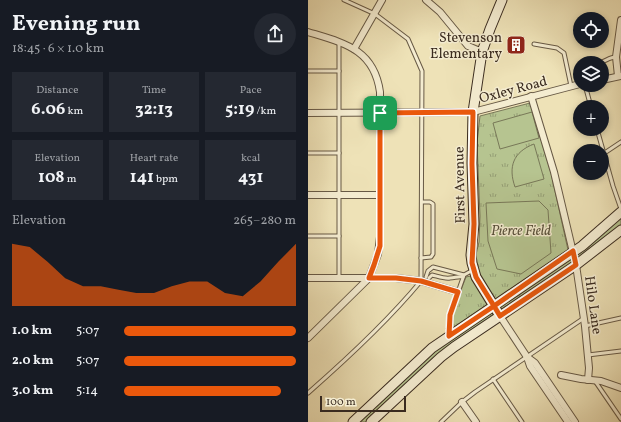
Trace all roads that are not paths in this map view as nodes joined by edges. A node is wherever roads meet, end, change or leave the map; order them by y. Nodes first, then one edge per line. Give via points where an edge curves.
1 (344, 0) edge
2 (382, 0) edge
3 (426, 0) edge
4 (502, 0) edge
5 (375, 14) junction
6 (621, 20) edge
7 (308, 32) edge
8 (339, 42) junction
9 (534, 44) dead end
10 (354, 49) junction
11 (482, 52) junction
12 (616, 57) junction
13 (609, 58) edge
14 (308, 71) edge
15 (339, 71) junction
16 (620, 76) edge
17 (609, 78) edge
18 (571, 86) joint
19 (531, 96) junction
20 (422, 112) junction
21 (473, 112) junction
22 (308, 113) edge
23 (339, 113) junction
24 (380, 113) junction
25 (621, 142) edge
26 (609, 150) edge
27 (308, 153) edge
28 (339, 153) junction
29 (609, 175) edge
30 (339, 195) junction
31 (380, 195) junction
32 (308, 196) edge
33 (422, 202) junction
34 (621, 209) edge
35 (621, 212) edge
36 (621, 230) edge
37 (308, 236) edge
38 (339, 236) junction
39 (573, 251) junction
40 (421, 258) junction
41 (576, 265) junction
42 (473, 270) junction
43 (464, 276) junction
44 (339, 278) junction
45 (369, 278) junction
46 (309, 279) edge
47 (426, 279) junction
48 (458, 292) junction
49 (494, 306) junction
50 (500, 316) junction
51 (584, 318) junction
52 (621, 318) edge
53 (586, 326) junction
54 (449, 336) junction
55 (308, 338) edge
56 (621, 351) edge
57 (588, 355) junction
58 (527, 357) junction
59 (560, 375) dead end
60 (493, 379) junction
61 (588, 380) junction
62 (595, 380) junction
63 (621, 388) edge
64 (308, 393) edge
65 (462, 402) junction
66 (621, 419) edge
67 (353, 422) edge
68 (372, 422) edge
69 (441, 422) edge
70 (476, 422) edge
71 (522, 422) edge
72 (568, 422) edge
73 (575, 422) edge

1 - 5 lane
2 - 5 street
3 - 11 street via 440,12 468,46
4 - 11 main road, First Avenue
5 - 10 street
5 - 20 lane via 408,39 422,71
6 - 12 street
7 - 8 street
8 - 10 street
8 - 15 lane
9 - 18 lane via 557,48 564,53
10 - 24 street via 369,61 376,73 380,92
11 - 21 main road, First Avenue
12 - 13 lane
12 - 16 street
14 - 15 lane
15 - 23 lane
16 - 17 street
18 - 19 street, Oxley Road
19 - 21 street, Oxley Road
19 - 39 street, Hilo Lane via 554,172
20 - 21 street, Oxley Road
20 - 24 street, Oxley Road
20 - 33 lane
21 - 42 main road, First Avenue
22 - 23 street, Oxley Road
23 - 24 street, Oxley Road
23 - 28 lane
24 - 31 street
25 - 26 lane
27 - 28 lane
28 - 30 lane
29 - 34 lane
30 - 31 street
30 - 32 street
30 - 38 lane
31 - 45 street via 380,246
33 - 40 lane
33 - 40 lane via 433,204 433,254 431,257
35 - 39 main road
36 - 41 main road
37 - 38 lane
38 - 44 lane
39 - 41 street, Hilo Lane
39 - 49 main road
40 - 47 lane
41 - 50 main road
41 - 51 street, Hilo Lane
42 - 43 lane
42 - 49 main road, First Avenue
43 - 47 lane via 447,278 432,275
43 - 47 lane via 433,267 428,271
43 - 48 lane
44 - 45 street
44 - 46 street
45 - 47 street
45 - 55 street
47 - 48 street
47 - 64 lane
48 - 54 lane via 450,315
49 - 50 main road, First Avenue
49 - 54 main road
50 - 58 street, First Avenue
50 - 68 main road via 441,357
51 - 53 street, Hilo Lane
51 - 58 lane
52 - 53 lane
53 - 57 street, Hilo Lane
54 - 67 main road via 432,348
56 - 57 lane
57 - 61 street, Hilo Lane
58 - 60 lane
58 - 72 street, First Avenue via 530,366
58 - 73 street, First Avenue via 535,363
59 - 61 street
60 - 65 lane
60 - 71 lane
61 - 62 street
62 - 63 street
62 - 66 lane
65 - 69 lane
65 - 70 street

